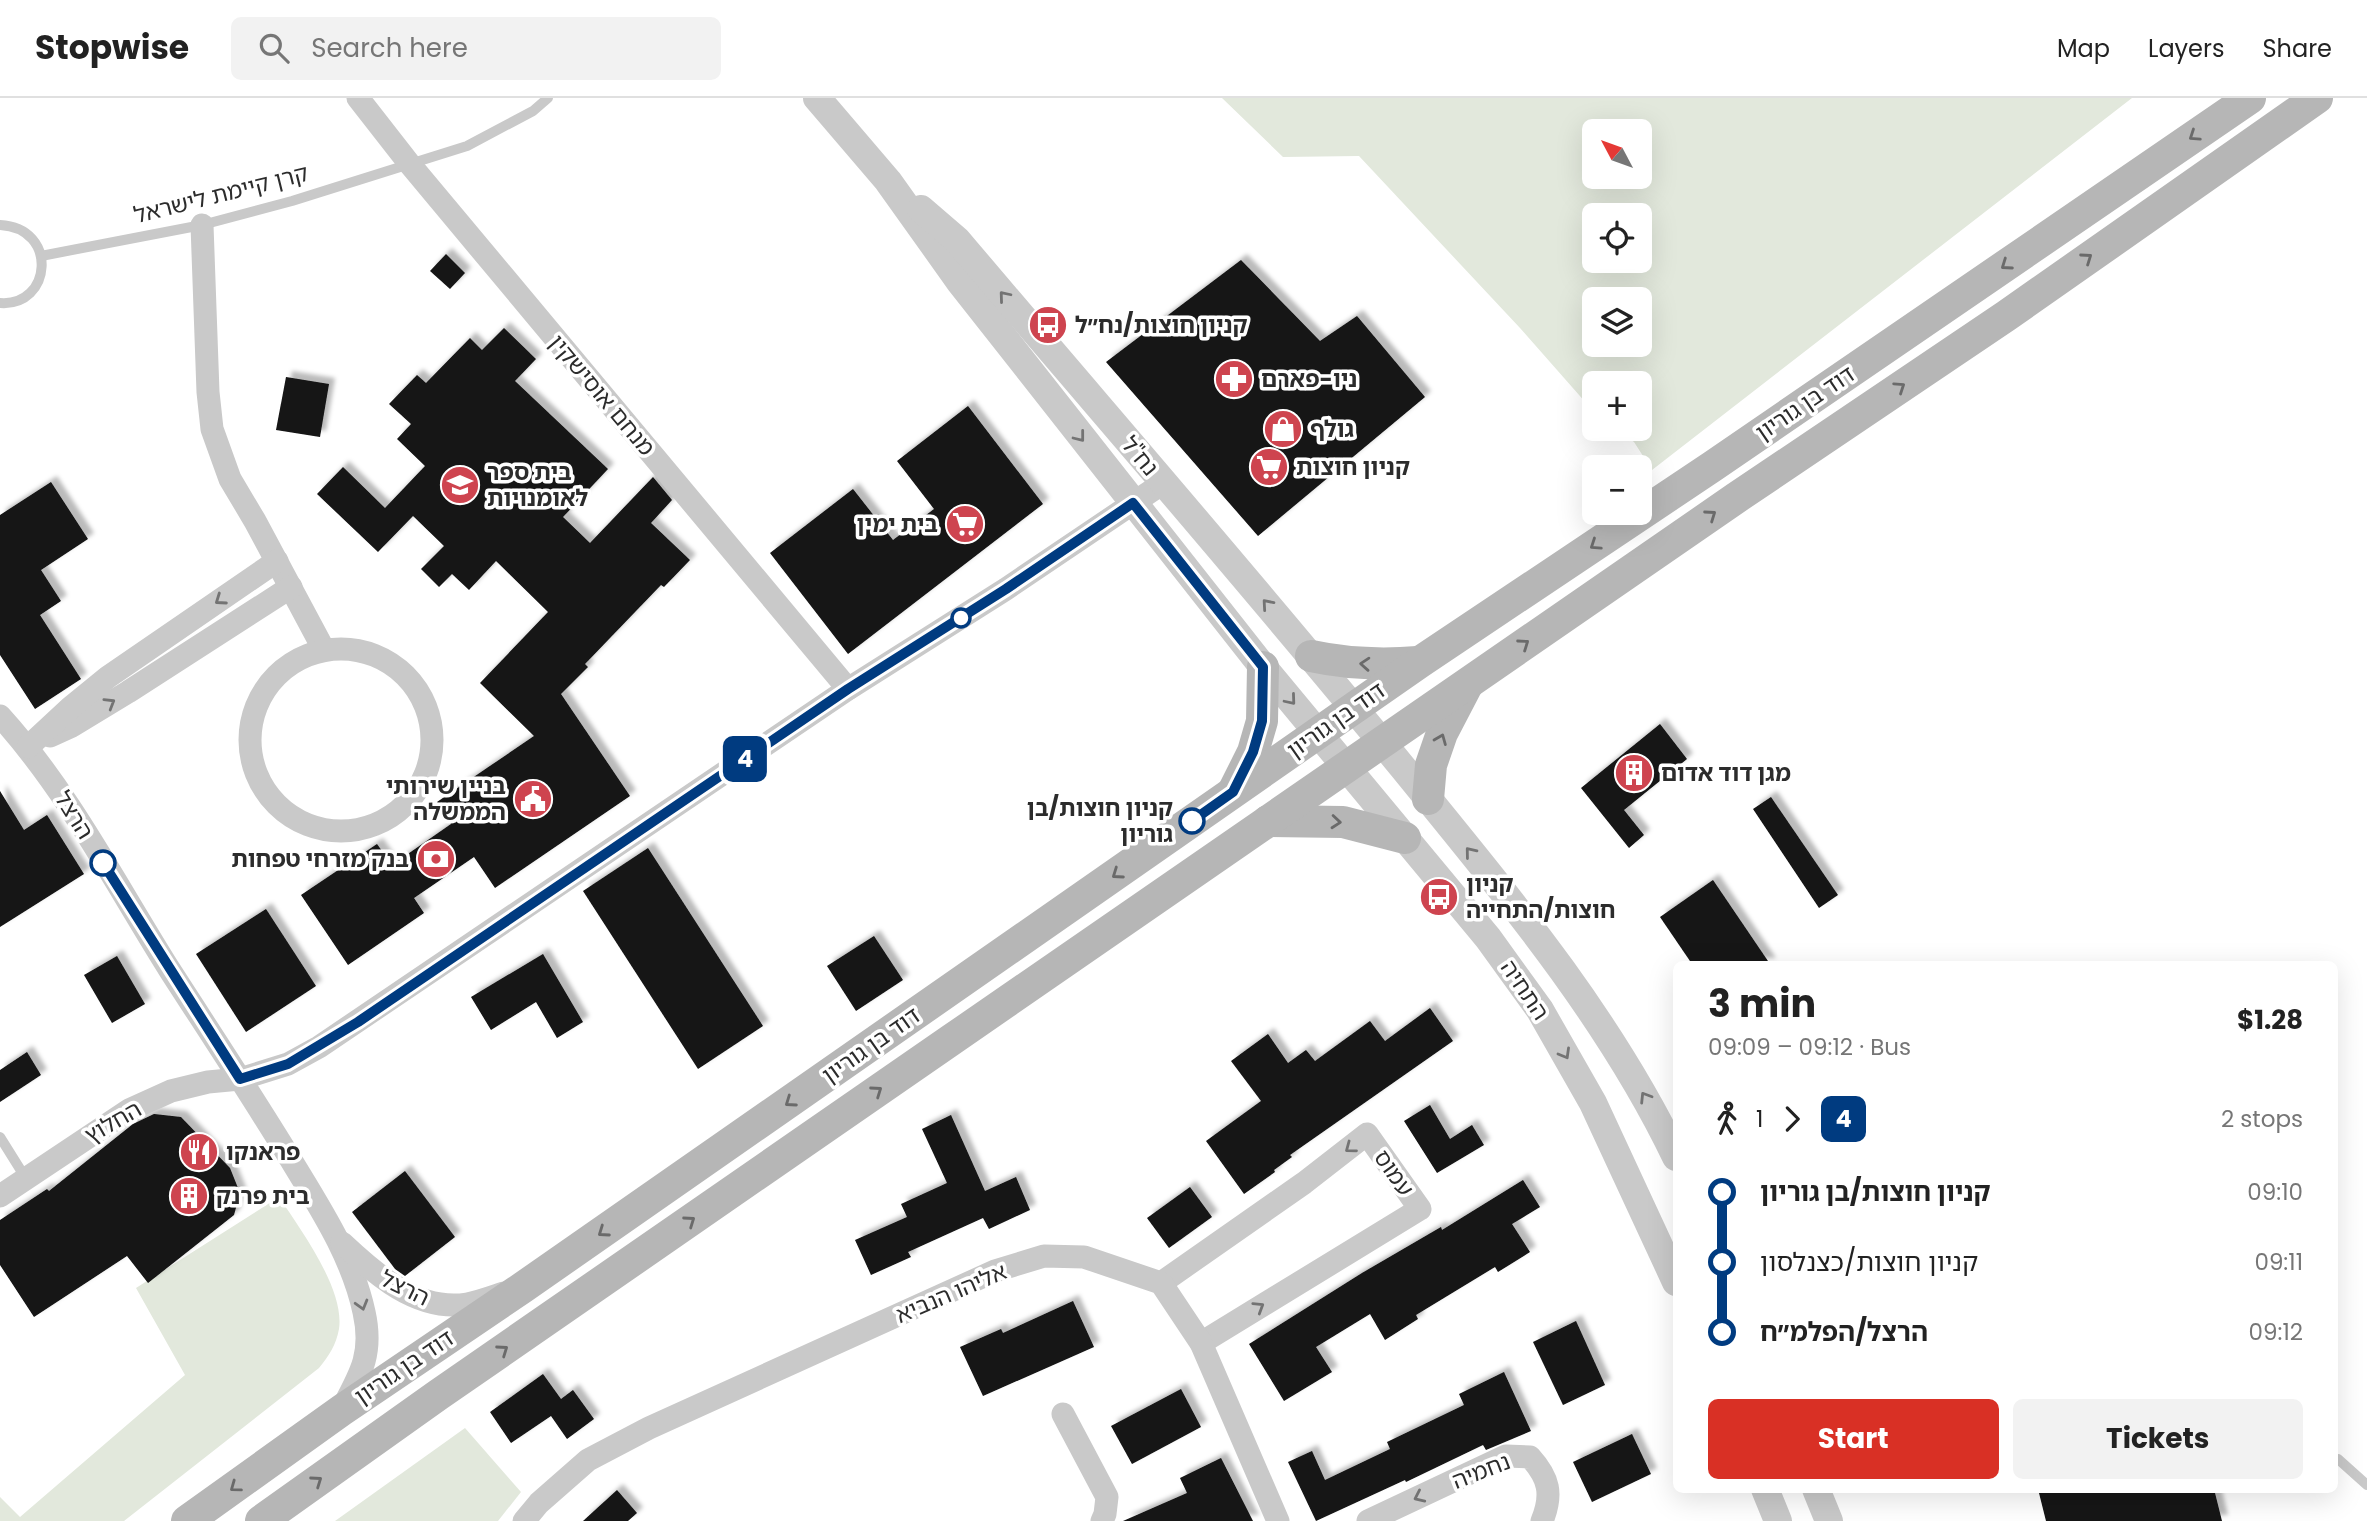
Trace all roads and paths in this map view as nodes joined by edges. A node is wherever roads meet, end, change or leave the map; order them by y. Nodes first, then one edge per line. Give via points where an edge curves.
1 (358, 98) edge
2 (548, 98) edge
3 (817, 98) edge
4 (2250, 98) edge
5 (2318, 98) edge
6 (408, 162) junction
7 (888, 181) junction
8 (0, 225) edge
9 (202, 225) junction
10 (41, 256) junction
11 (0, 303) edge
12 (1163, 483) junction
13 (1133, 503) junction
14 (277, 561) junction
15 (291, 587) junction
16 (324, 650) junction
17 (1311, 656) junction
18 (1420, 662) junction
19 (1263, 667) junction
20 (1468, 683) junction
21 (848, 689) junction
22 (1354, 708) junction
23 (0, 716) edge
24 (1318, 732) junction
25 (1382, 742) junction
26 (28, 747) junction
27 (1346, 766) junction
28 (1233, 792) junction
29 (1428, 799) junction
30 (1268, 821) junction
31 (1405, 838) junction
32 (240, 1079) junction
33 (0, 1137) edge
34 (1673, 1151) edge
35 (25, 1177) junction
36 (0, 1196) edge
37 (340, 1241) junction
38 (1673, 1276) edge
39 (1161, 1283) junction
40 (522, 1288) junction
41 (1201, 1343) junction
42 (342, 1409) junction
43 (1063, 1414) dead end
44 (2338, 1459) edge
45 (2367, 1485) edge
46 (1767, 1493) edge
47 (1818, 1493) edge
48 (187, 1521) edge
49 (261, 1521) edge
50 (524, 1521) edge
51 (1101, 1521) edge
52 (1278, 1521) edge
53 (1368, 1521) edge
54 (1542, 1521) edge
55 (1778, 1521) edge
56 (1829, 1521) edge

1 - 6 street, מנחם אוסישקין
2 - 6 lane, קרן קיימת לישראל via 533,111 467,146
3 - 7 street, נח"ל
4 -> 18 main road, דוד בן גוריון
20 -> 5 main road, דוד בן גוריון
6 - 9 lane, קרן קיימת לישראל
6 - 21 street, מנחם אוסישקין
12 -> 7 street, נח"ל via 957,240
7 -> 13 street, נח"ל via 960,282
8 - 10 lane via 31,236
9 - 10 lane, קרן קיימת לישראל
9 - 14 street via 212,429 230,479
10 - 11 lane via 42,269 30,292 20,300
12 - 13 street, החלוץ
17 -> 12 street, נח"ל
13 - 19 street, נח"ל
13 - 21 street, החלוץ
14 - 15 street
14 -> 26 street via 108,677
15 - 16 street
26 -> 15 street via 128,692
16 - 16 street via 294,662 270,682 255,710 249,741 255,773 272,800 296,820 326,830 355,830 382,821 406,804 423,780 431,752 431,724 422,696 404,673 380,657 352,649
18 -> 17 main road via 1377,665
17 - 22 street, נח"ל
18 - 22 main road, דוד בן גוריון
19 -> 24 street, נח"ל
19 - 28 main road via 1262,721
20 - 25 main road, דוד בן גוריון
29 -> 20 main road via 1431,765 1442,733
21 - 32 street, החלוץ via 319,1047 288,1064
22 - 24 main road, דוד בן גוריון
22 - 25 street, נח"ל
23 - 26 street, הרצל
24 - 27 street, התחיה
24 - 28 main road, דוד בן גוריון
25 - 27 main road, דוד בן גוריון
25 - 29 street, התחיה
26 - 32 street, הרצל
27 - 30 main road, דוד בן גוריון
27 - 31 street, התחיה
28 -> 40 main road, דוד בן גוריון
34 -> 29 street, התחיה via 1655,1113 1590,1009
30 -> 31 main road via 1343,822
49 -> 30 main road, דוד בן גוריון
31 -> 38 street, התחיה via 1489,937 1540,1010 1593,1103
32 - 35 street, החלוץ via 171,1091 129,1110
32 - 37 street, הרצל
33 - 35 lane
35 - 36 street, החלוץ
37 - 40 street, הרצל via 373,1272 433,1304 465,1304
37 -> 42 street, הרצל via 364,1309 369,1341 363,1371
39 - 41 street
41 -> 39 street, עמוס via 1420,1209 1367,1134
39 - 50 street, אליהו הנביא via 1084,1257 1044,1256 995,1271 588,1460
40 - 42 main road, דוד בן גוריון
41 - 52 street
42 -> 48 main road, דוד בן גוריון
43 - 51 street via 1107,1497
44 - 45 lane
46 - 55 street
47 - 56 street
54 -> 53 street, נחמיה via 1549,1490 1543,1471 1530,1457 1506,1456

